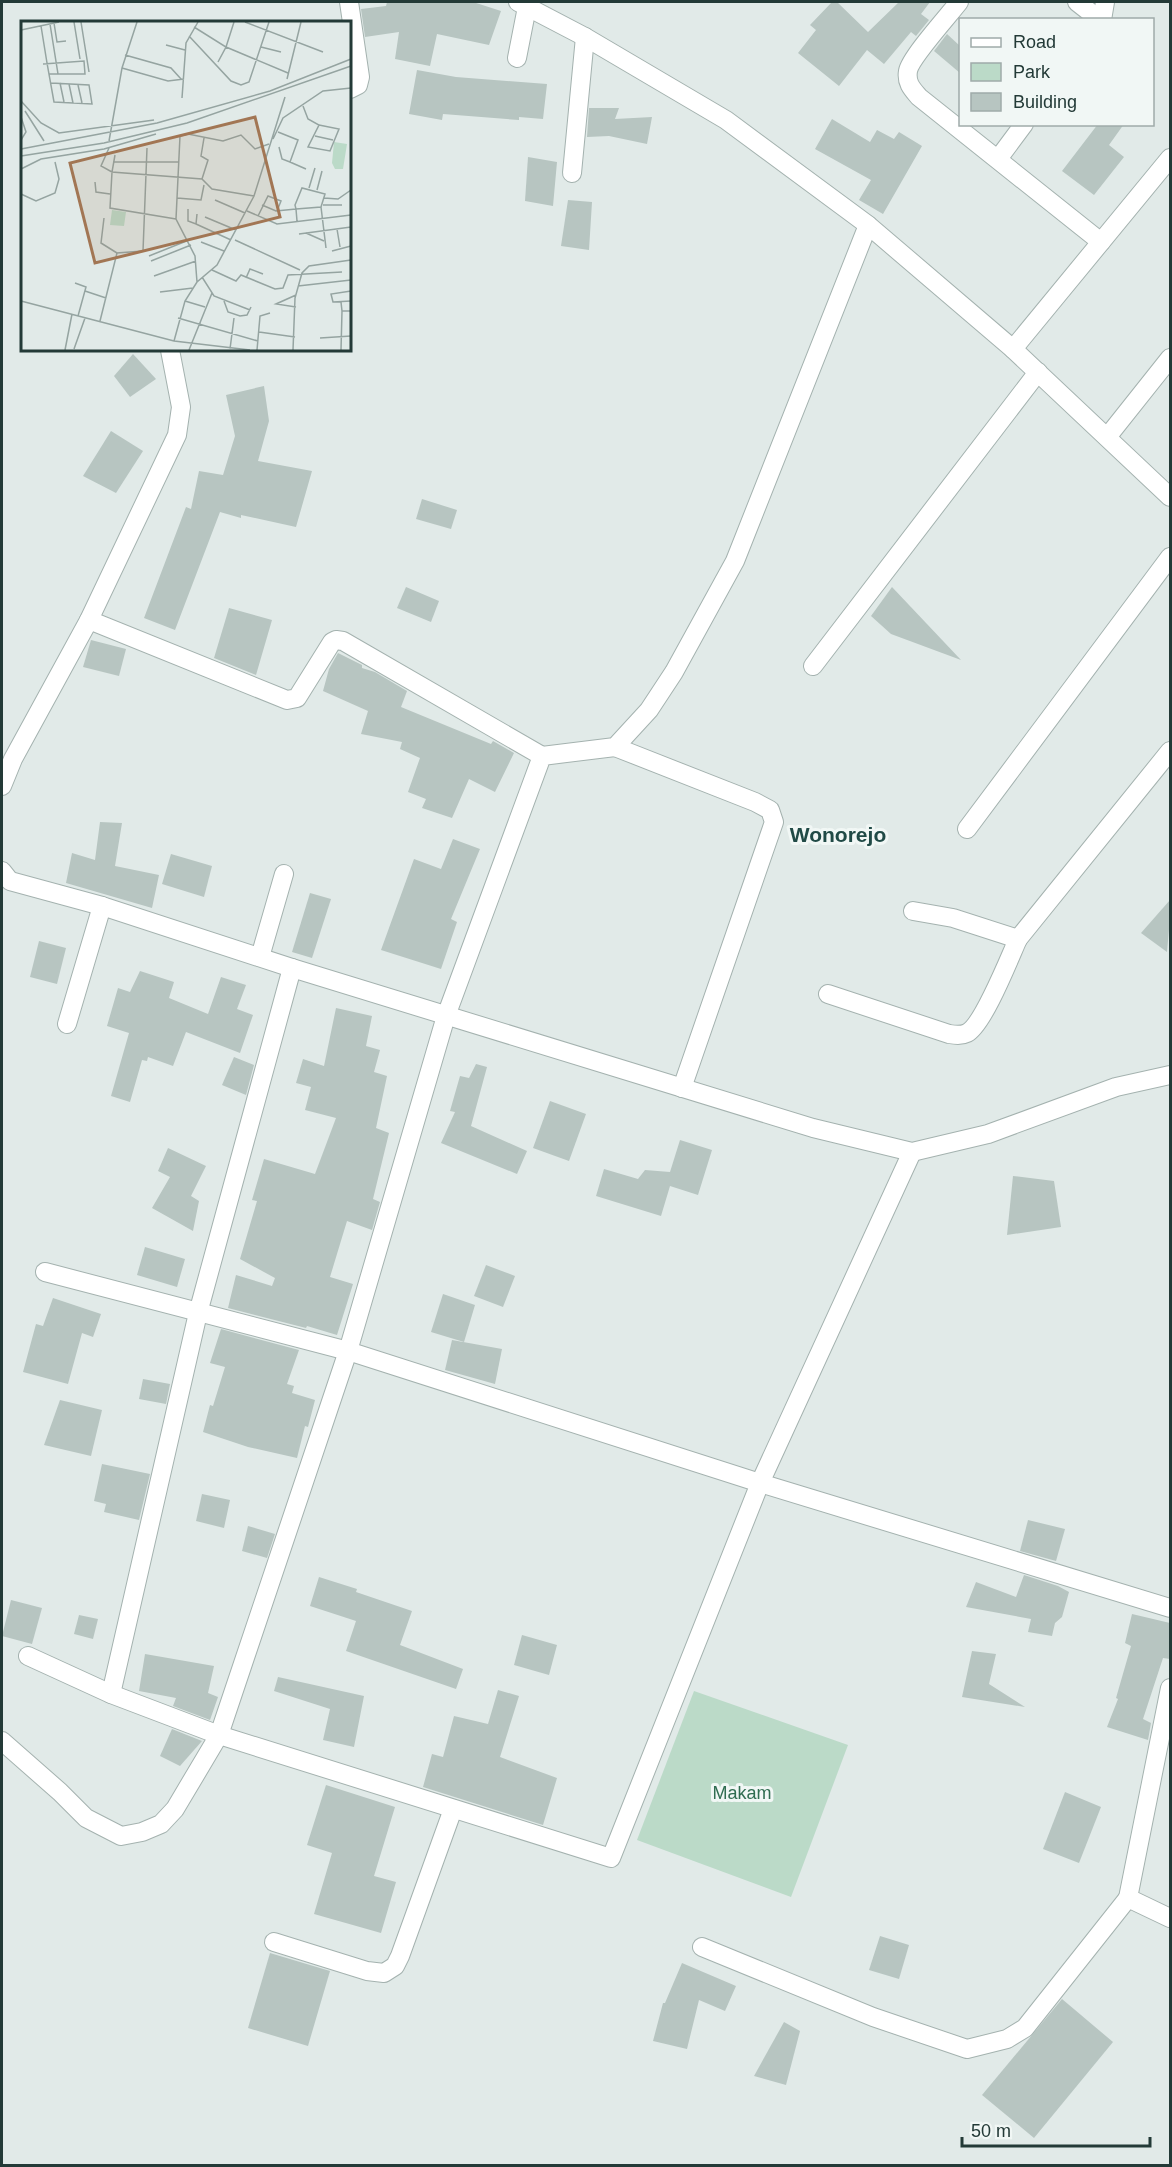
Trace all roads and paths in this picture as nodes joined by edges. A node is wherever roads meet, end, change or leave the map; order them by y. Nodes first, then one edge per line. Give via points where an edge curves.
1 (349, 2) edge
2 (959, 2) edge
3 (1077, 2) edge
4 (1105, 2) edge
5 (522, 4) edge
6 (1098, 18) edge
7 (1101, 18) edge
8 (585, 37) junction
9 (517, 58) dead end
10 (351, 88) edge
11 (1023, 126) edge
12 (1170, 158) edge
13 (998, 159) junction
14 (572, 173) dead end
15 (868, 225) junction
16 (1101, 242) junction
17 (1013, 349) junction
18 (170, 351) edge
19 (1170, 358) edge
20 (1038, 372) junction
21 (1108, 436) junction
22 (1170, 497) edge
23 (1170, 557) edge
24 (89, 620) junction
25 (813, 666) dead end
26 (615, 747) junction
27 (1170, 751) edge
28 (542, 756) junction
29 (2, 786) edge
30 (967, 829) dead end
31 (2, 871) edge
32 (285, 874) dead end
33 (102, 906) junction
34 (913, 911) dead end
35 (1018, 939) junction
36 (260, 957) junction
37 (292, 968) junction
38 (828, 994) dead end
39 (447, 1016) junction
40 (67, 1024) dead end
41 (1170, 1075) edge
42 (682, 1088) junction
43 (912, 1152) junction
44 (45, 1272) dead end
45 (198, 1313) junction
46 (348, 1351) junction
47 (759, 1483) junction
48 (1170, 1608) edge
49 (28, 1656) dead end
50 (1170, 1688) edge
51 (111, 1694) junction
52 (219, 1735) junction
53 (2, 1741) edge
54 (453, 1809) junction
55 (1128, 1898) junction
56 (1170, 1918) edge
57 (274, 1942) dead end
58 (702, 1947) dead end

1 - 10 street via 360,76
2 - 13 street via 914,58 908,70 909,85
3 - 6 street
4 - 7 street
5 - 8 street
5 - 9 street
8 - 14 street
8 - 15 street via 726,120
11 - 13 street
12 - 16 street
13 - 16 street
15 - 17 street
15 - 26 street via 735,561 662,691
16 - 17 street
17 - 20 street
18 - 24 street via 181,407 177,435
19 - 21 street
20 - 21 street
20 - 25 street
21 - 22 street
23 - 30 street
24 - 28 street via 287,700 297,698 332,642 343,641
24 - 29 street
26 - 28 street
26 - 42 street via 763,806 770,810 774,822
27 - 35 street
28 - 39 street
31 - 33 street via 10,881
32 - 36 street
33 - 36 street
33 - 40 street
34 - 35 street via 953,918
35 - 38 street via 979,1021 962,1035
36 - 37 street
37 - 39 street
37 - 45 street
39 - 42 street
39 - 46 street
41 - 43 street via 1116,1087 988,1134
42 - 43 street via 813,1128
43 - 47 street
44 - 45 street
45 - 46 street
45 - 51 street
46 - 47 street
46 - 52 street
47 - 48 street
47 - 54 street via 611,1858
49 - 51 street
50 - 55 street
51 - 52 street
52 - 53 street via 175,1809 161,1824 121,1836 86,1818
52 - 54 street
54 - 57 street via 395,1966 384,1973 367,1971
55 - 56 street
55 - 58 street via 1025,2028 1007,2039 967,2049 873,2017

